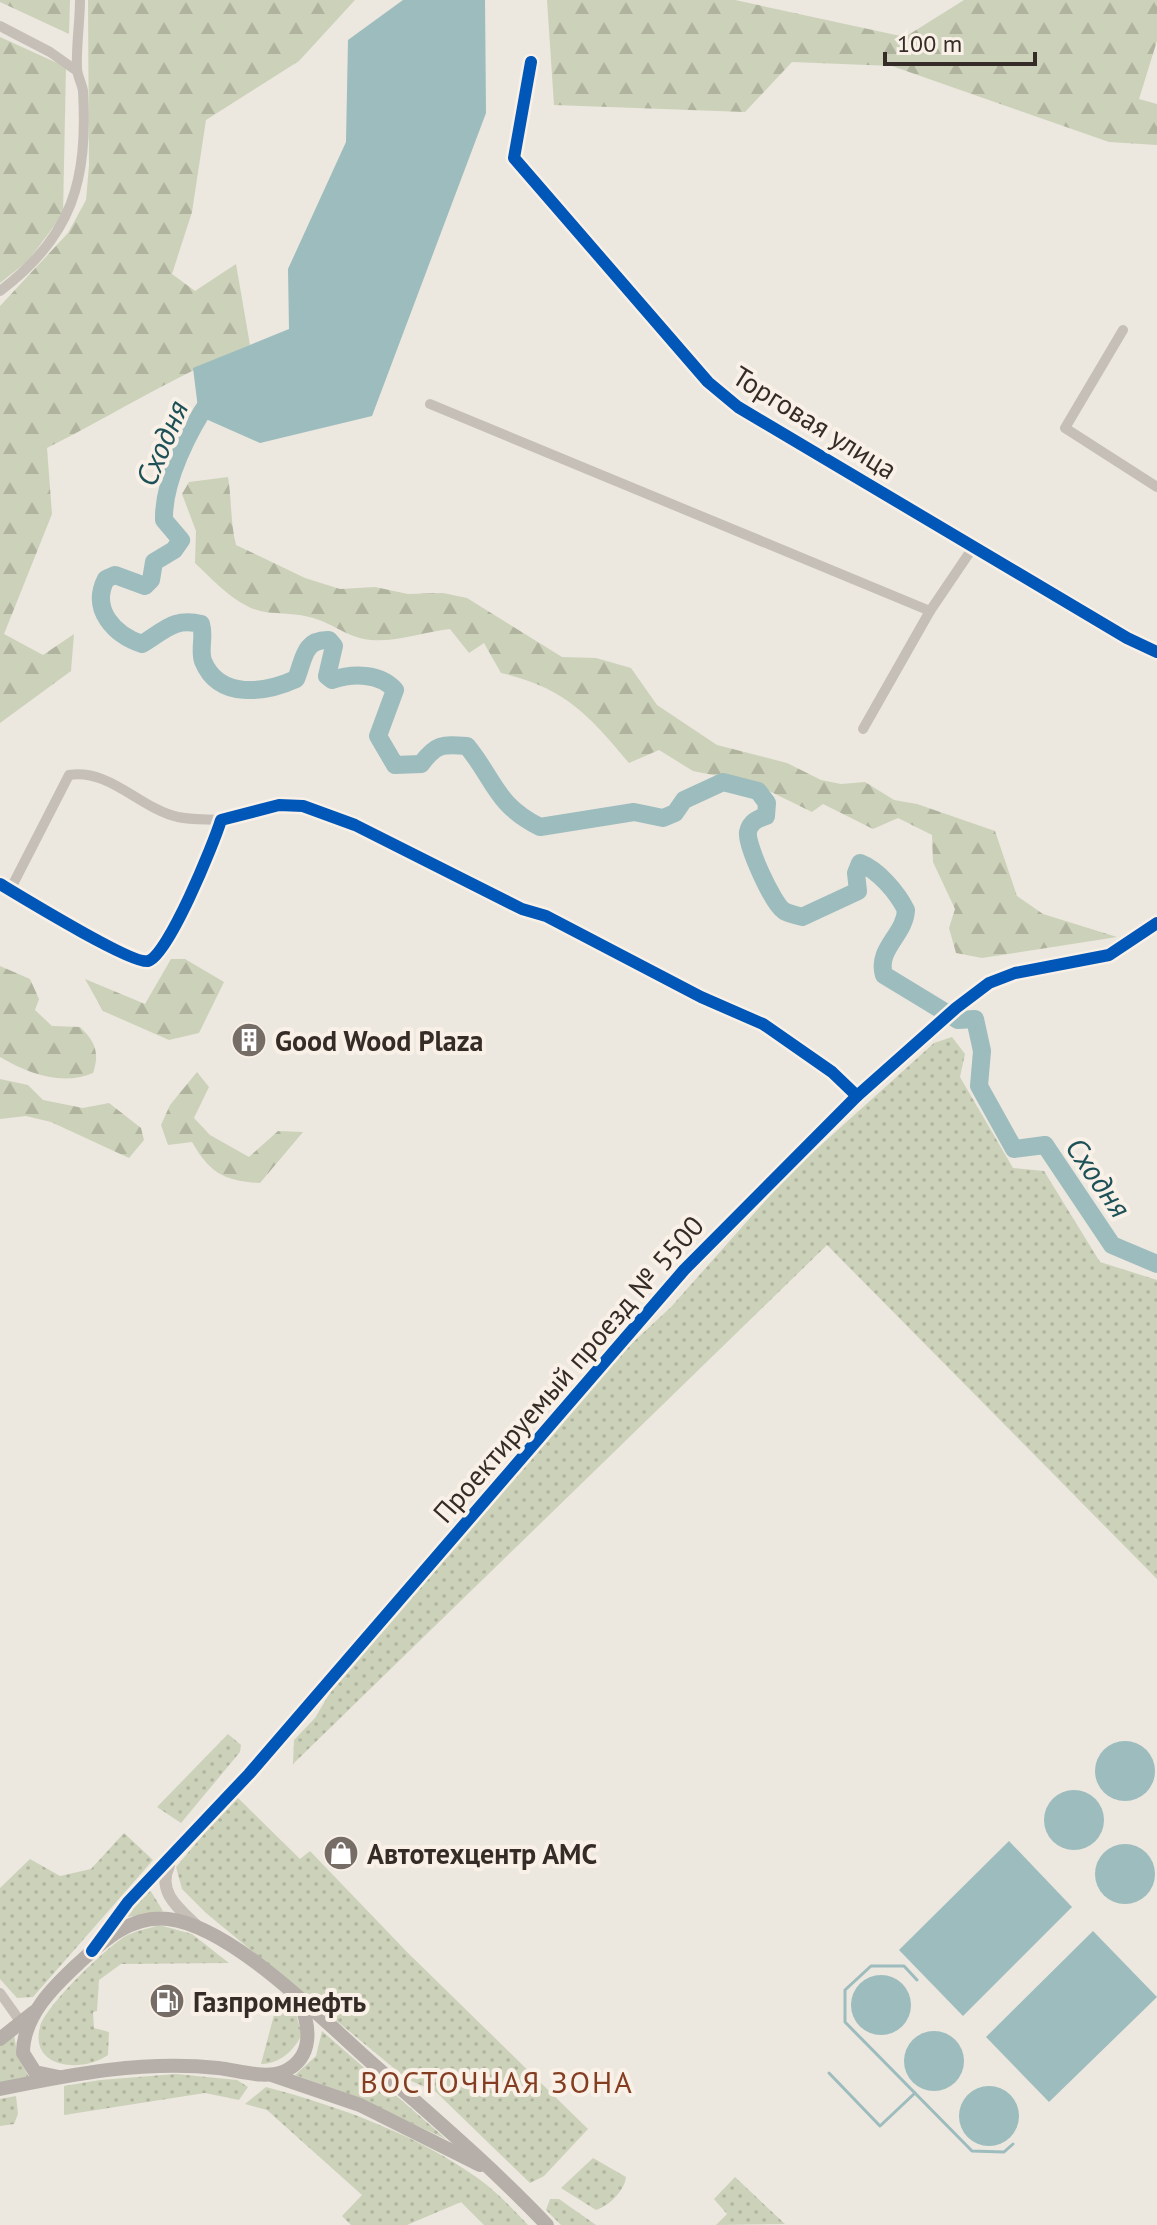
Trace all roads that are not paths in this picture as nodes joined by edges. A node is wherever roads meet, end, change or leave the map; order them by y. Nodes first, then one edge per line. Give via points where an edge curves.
1 (80, 0) edge
2 (0, 26) edge
3 (531, 62) dead end
4 (77, 71) junction
5 (0, 291) edge
6 (1123, 330) dead end
7 (430, 404) dead end
8 (1157, 487) edge
9 (974, 546) junction
10 (930, 611) junction
11 (1156, 650) edge
12 (863, 729) dead end
13 (221, 820) junction
14 (5, 887) edge
15 (1157, 923) edge
16 (857, 1096) junction
17 (172, 1859) junction
18 (199, 1928) junction
19 (92, 1951) junction
20 (0, 1993) edge
21 (298, 1998) junction
22 (36, 2010) junction
23 (20, 2021) junction
24 (0, 2039) edge
25 (269, 2075) junction
26 (59, 2077) junction
27 (0, 2089) edge
28 (498, 2174) junction
29 (547, 2225) edge

1 - 4 street
2 - 4 street
3 - 9 street, Торговая улица via 514,158 708,382 738,407
4 - 5 street via 83,89 76,198 44,249
6 - 8 street via 1065,428
7 - 10 street
9 - 10 street
9 - 11 street, Торговая улица
10 - 12 street
13 - 14 street via 176,817 114,785 82,773 69,775
13 - 14 street via 206,864 156,957 147,961 128,956
13 - 16 street via 279,805 303,806 355,825 763,1024
15 - 16 street, Проектируемый проезд № 5500 via 1109,955 989,983
16 - 17 street, Проектируемый проезд № 5500 via 684,1270
17 - 18 street via 163,1877 166,1892
17 - 19 street, Проектируемый проезд № 5500 via 128,1902
18 - 19 main road via 168,1919 139,1921
18 - 21 main road via 239,1951
19 - 22 main road
20 - 23 street
21 - 25 main road via 307,2022 307,2045 293,2066
21 - 28 main road
22 - 23 main road
22 - 26 main road via 23,2053 35,2072
23 - 24 main road
25 - 26 main road via 170,2065
25 - 28 main road via 360,2105
26 - 27 main road
28 - 29 main road

